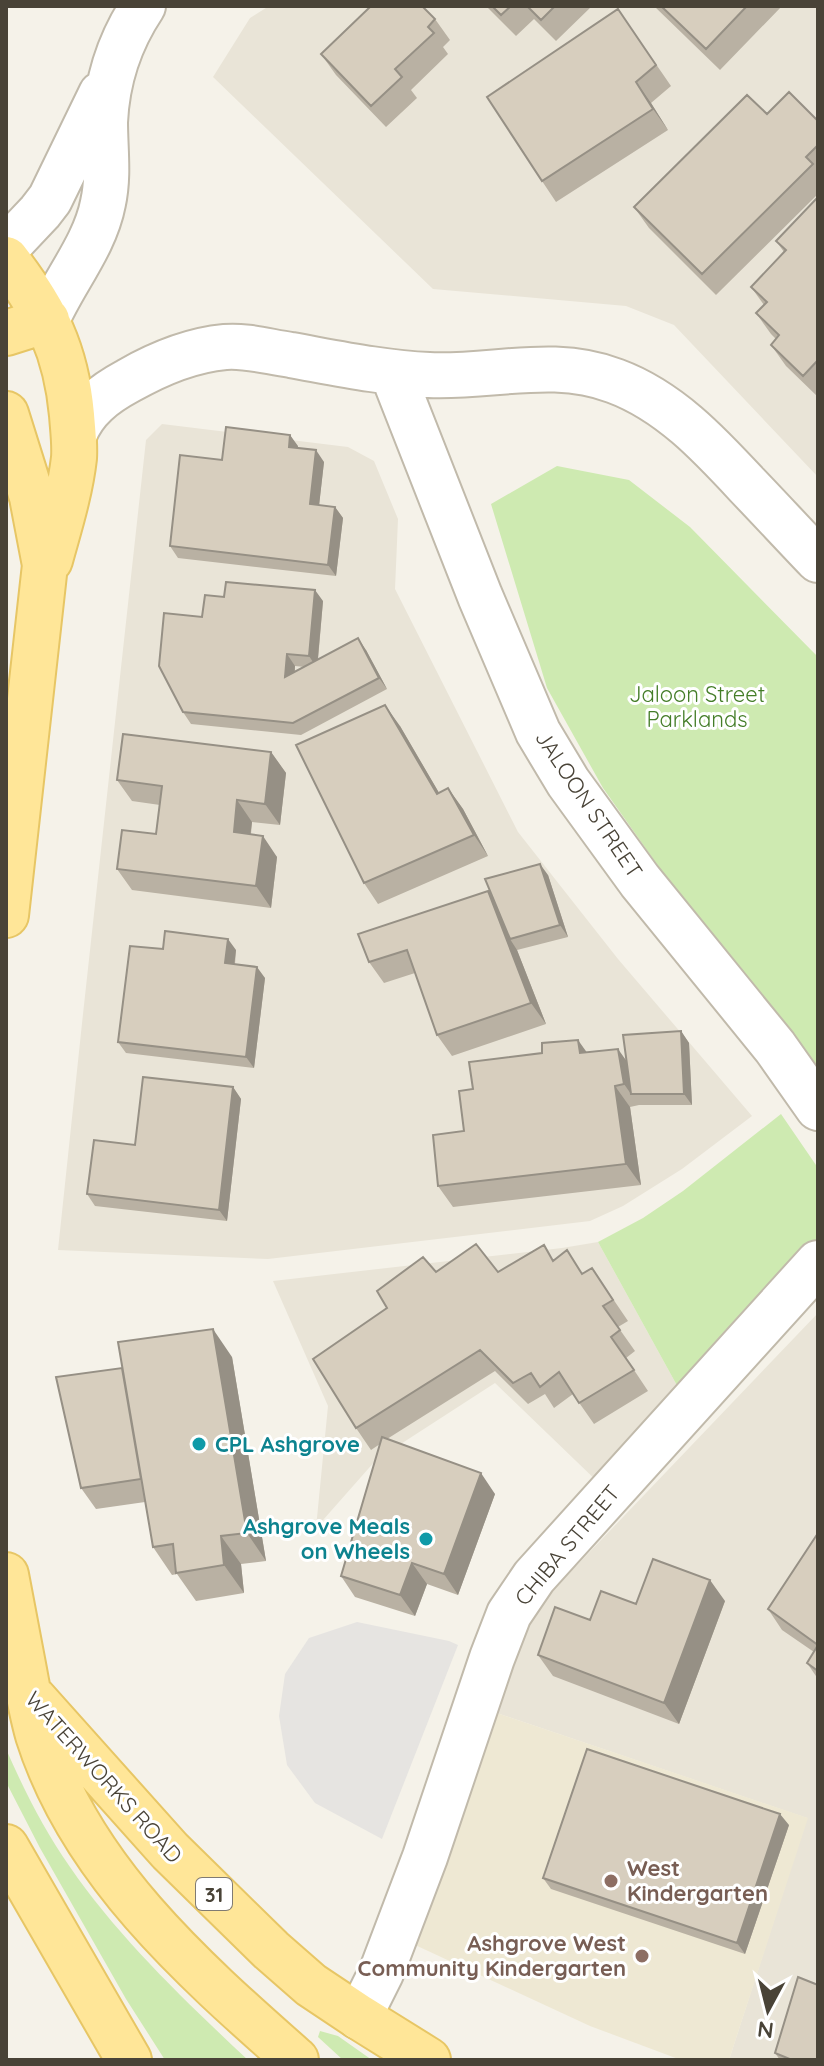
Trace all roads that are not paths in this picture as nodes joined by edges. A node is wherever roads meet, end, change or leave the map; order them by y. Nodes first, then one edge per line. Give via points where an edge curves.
1 (143, 6) edge
2 (111, 74) junction
3 (6, 248) edge
4 (6, 259) edge
5 (47, 320) junction
6 (6, 333) edge
7 (392, 372) junction
8 (6, 414) edge
9 (73, 424) junction
10 (818, 560) edge
11 (45, 582) junction
12 (6, 915) edge
13 (818, 1108) edge
14 (818, 1263) edge
15 (6, 1575) edge
16 (17, 1682) edge
17 (6, 1847) edge
18 (359, 2017) junction
19 (417, 2056) edge
20 (129, 2060) edge
21 (296, 2060) edge

1 - 2 street
2 - 3 street via 50,199
2 - 5 street via 103,205
4 - 5 main road
5 - 6 main road
5 - 9 main road via 62,355
7 - 9 street via 238,346 201,351 136,376
7 - 10 street via 450,376 553,368 615,380 680,419
7 - 13 street, JALOON STREET via 538,732 640,881
8 - 9 main road
8 - 11 main road via 38,522
9 - 11 main road via 70,482
11 - 12 main road
14 - 18 street, CHIBA STREET via 534,1577 509,1614 425,1857
15 - 16 main road
16 - 18 main road, WATERWORKS ROAD / 31 via 170,1851 271,1950
16 - 21 main road via 54,1776 112,1876 187,1958
17 - 20 main road
18 - 19 main road, WATERWORKS ROAD / 31

